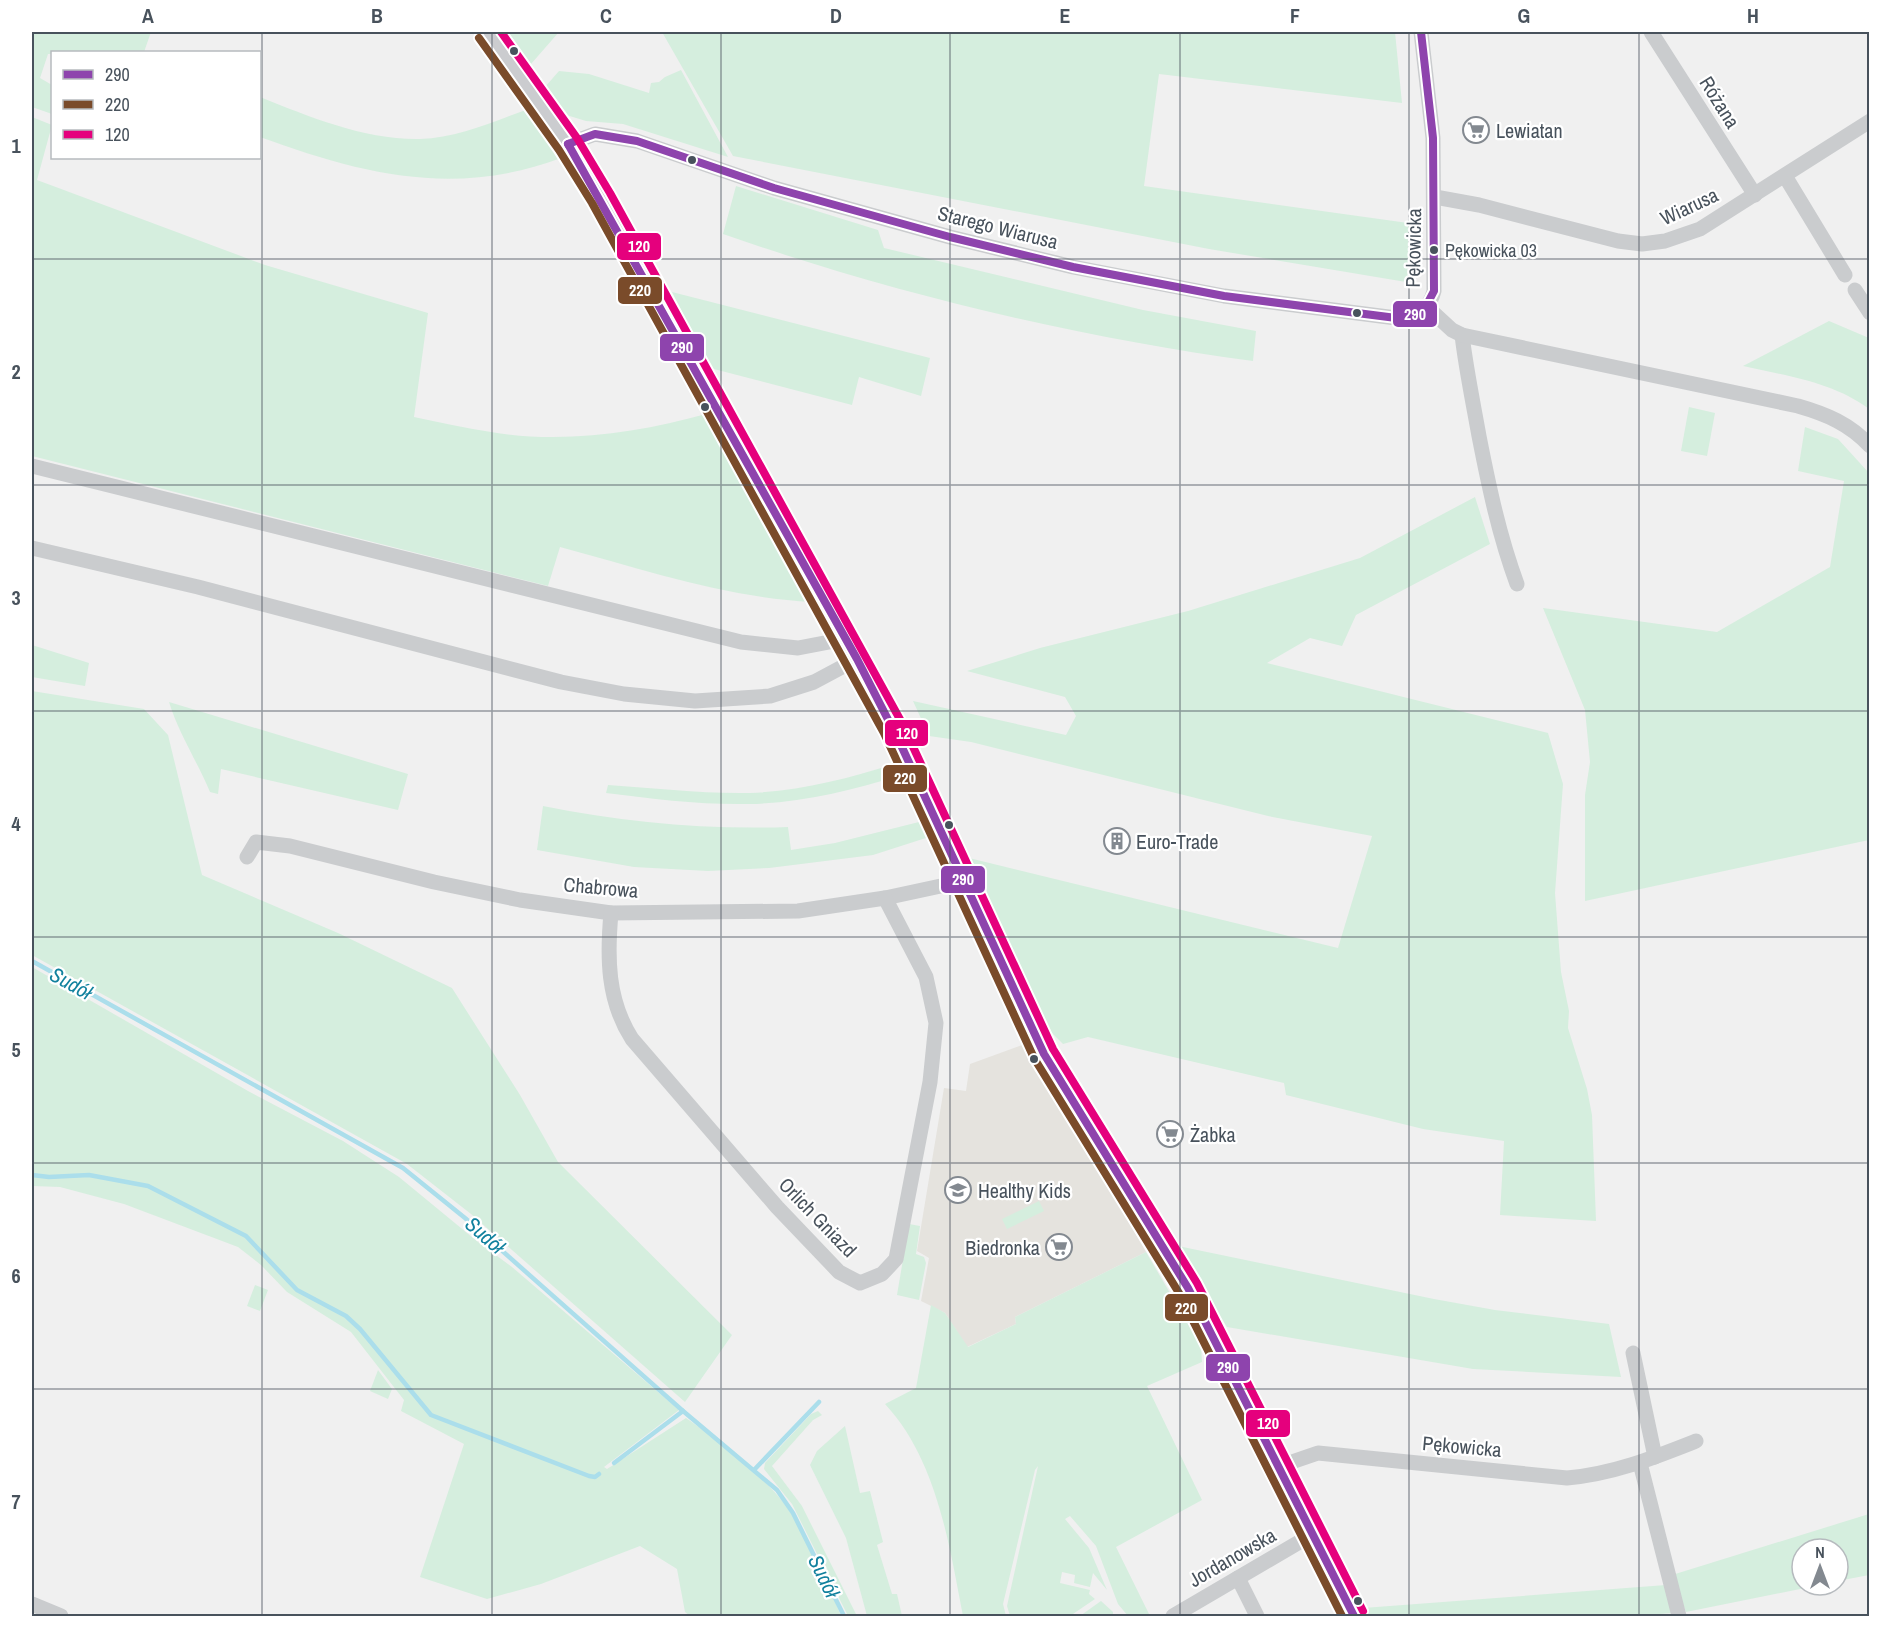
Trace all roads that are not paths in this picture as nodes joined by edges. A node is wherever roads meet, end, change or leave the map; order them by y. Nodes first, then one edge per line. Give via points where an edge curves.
1 (488, 32) edge
2 (1421, 32) edge
3 (1651, 32) edge
4 (1869, 121) edge
5 (568, 144) junction
6 (1785, 176) junction
7 (1755, 195) junction
8 (1435, 197) junction
9 (1845, 275) dead end
10 (1855, 290) dead end
11 (1427, 307) junction
12 (1869, 313) edge
13 (1462, 335) junction
14 (1869, 446) edge
15 (32, 466) edge
16 (32, 549) edge
17 (1517, 584) dead end
18 (845, 639) junction
19 (857, 659) junction
20 (247, 857) dead end
21 (964, 881) junction
22 (885, 898) junction
23 (610, 913) junction
24 (1633, 1353) dead end
25 (1696, 1441) dead end
26 (1655, 1457) junction
27 (1640, 1463) junction
28 (1280, 1466) junction
29 (1313, 1534) junction
30 (1239, 1578) junction
31 (32, 1604) edge
32 (61, 1617) edge
33 (1173, 1617) edge
34 (1257, 1617) edge
35 (1354, 1617) edge
36 (1679, 1617) edge

1 - 5 street
2 - 8 street, Pękowicka
3 - 7 street, Różana
4 - 6 street, Wiarusa
5 - 11 street, Starego Wiarusa via 595,134 637,141 774,188 950,237 1073,267 1224,296 1404,319
5 - 18 street
6 - 7 street, Wiarusa
6 - 9 street
7 - 8 street, Wiarusa via 1687,235 1642,244
8 - 11 street, Pękowicka via 1434,291
10 - 12 street
11 - 13 street, Pękowicka
13 - 14 street via 1821,412 1844,423
13 - 17 street via 1500,539
15 - 18 street via 741,642 798,648
16 - 19 street via 198,587 561,682 624,694 695,701 770,696 814,682
18 - 19 street
19 - 21 street
20 - 23 street, Chabrowa via 256,842 290,846 434,882
21 - 22 street, Chabrowa
21 - 28 street via 1044,1054 1188,1288
22 - 23 street, Chabrowa via 798,911
22 - 23 street, Orlich Gniazd via 926,977 936,1023 930,1082 896,1259 882,1274 860,1283 839,1272 777,1207 632,1039 620,1020 613,994 607,957
24 - 26 street
25 - 26 street, Pękowicka
26 - 27 street, Pękowicka
27 - 28 street, Pękowicka via 1599,1475 1566,1478 1318,1453
27 - 36 street
28 - 29 street
29 - 30 street, Jordanowska
29 - 35 street
30 - 33 street, Jordanowska
30 - 34 street
31 - 32 street

